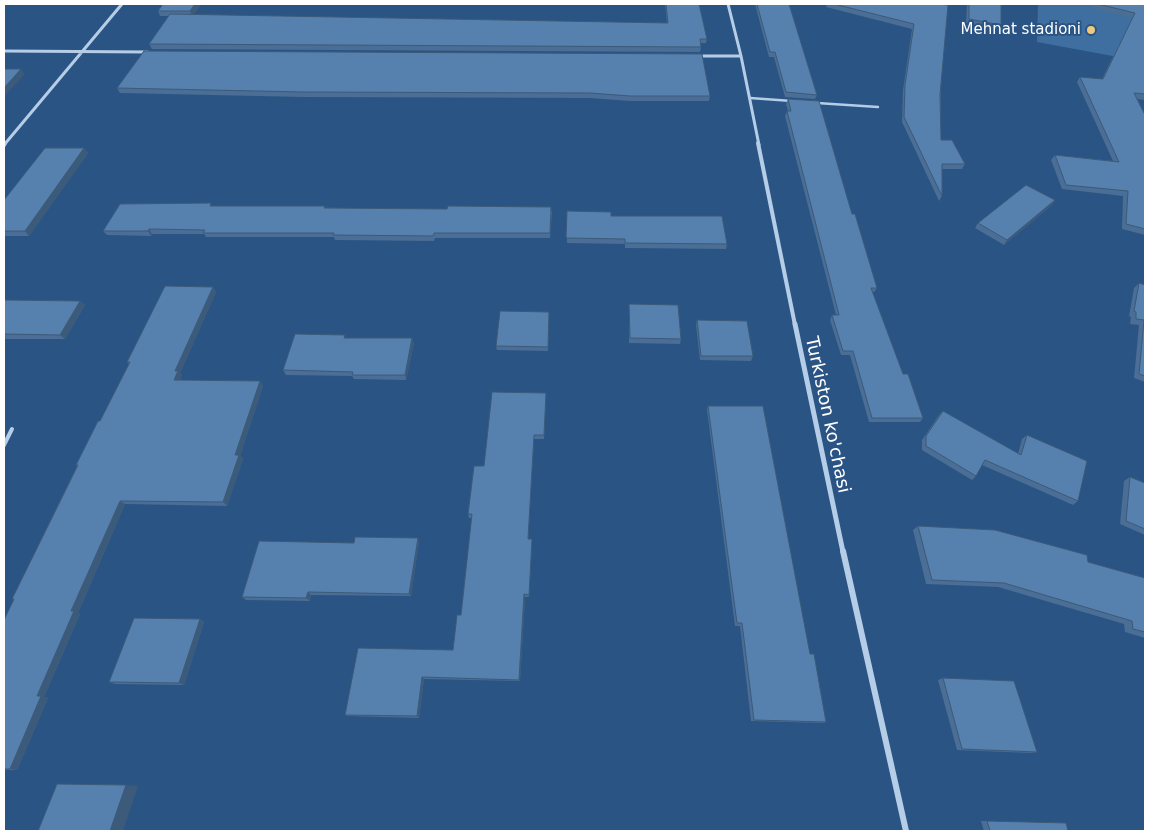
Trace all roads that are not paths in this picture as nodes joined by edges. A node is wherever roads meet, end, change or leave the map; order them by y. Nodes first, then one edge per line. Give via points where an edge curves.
1 (122, 4) edge
2 (728, 4) edge
3 (4, 51) edge
4 (82, 52) junction
5 (152, 52) edge
6 (692, 56) edge
7 (741, 56) junction
8 (750, 98) junction
9 (799, 102) edge
10 (809, 102) edge
11 (878, 107) dead end
12 (4, 145) edge
13 (12, 429) dead end
14 (4, 445) edge
15 (906, 831) edge

1 - 4 street
2 - 7 street, Turkiston ko'chasi
3 - 4 street
4 - 5 street
4 - 12 street
6 - 7 street
7 - 8 street, Turkiston ko'chasi
8 - 9 lane
8 - 15 street, Turkiston ko'chasi via 818,441
10 - 11 lane
13 - 14 lane

